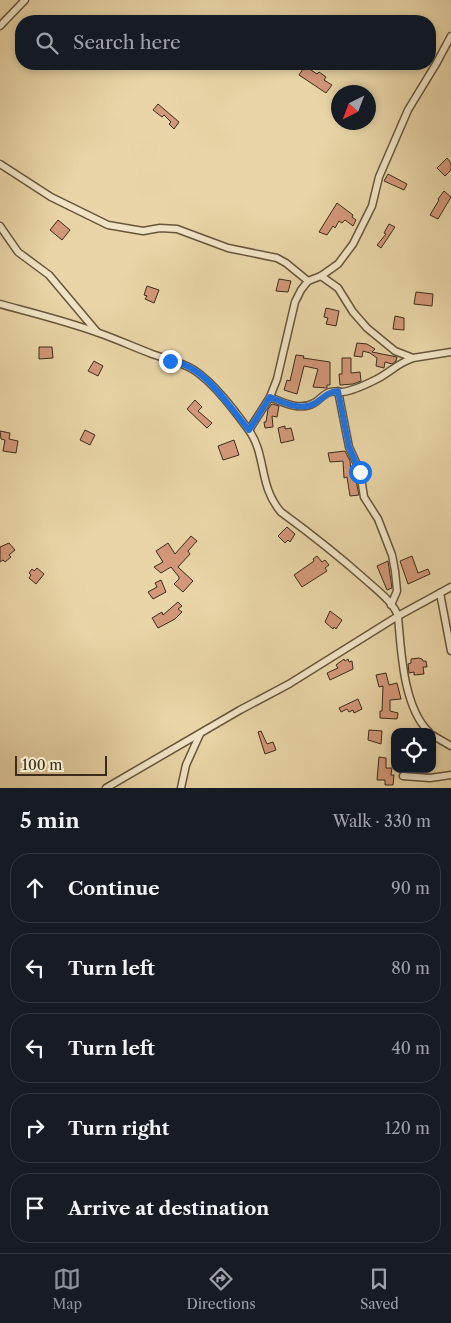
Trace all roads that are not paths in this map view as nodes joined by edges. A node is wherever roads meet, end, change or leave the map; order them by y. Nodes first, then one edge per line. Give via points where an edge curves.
1 (24, 0) edge
2 (0, 26) edge
3 (451, 36) edge
4 (436, 64) edge
5 (432, 70) edge
6 (0, 164) edge
7 (0, 226) edge
8 (321, 276) junction
9 (308, 281) junction
10 (0, 304) edge
11 (98, 332) junction
12 (451, 352) edge
13 (413, 358) junction
14 (338, 391) junction
15 (270, 397) junction
16 (249, 430) junction
17 (451, 587) edge
18 (440, 593) junction
19 (392, 605) junction
20 (398, 616) junction
21 (451, 651) edge
22 (424, 728) edge
23 (200, 734) junction
24 (436, 737) edge
25 (451, 746) edge
26 (451, 775) edge
27 (403, 776) dead end
28 (106, 788) edge
29 (181, 788) edge

1 - 2 street
3 - 4 street
5 - 8 street via 408,110 379,177 372,206 353,244 338,264
6 - 9 street via 51,197 108,226 143,231 177,229 228,248 277,258
7 - 11 street via 18,252 49,275
8 - 9 street
8 - 13 street via 338,288 367,328 395,351
9 - 15 street via 295,302
10 - 11 street
11 - 16 street via 196,371
12 - 13 street
13 - 14 street via 374,381
14 - 15 street via 325,394 306,407
14 - 19 street via 349,447 360,472 364,497 378,519 392,555 397,591
15 - 16 street
16 - 19 street via 273,503
17 - 18 street
18 - 20 street
18 - 21 street
19 - 20 street
20 - 22 street via 403,673
20 - 23 street via 289,684
23 - 28 street
23 - 29 street via 186,765
24 - 25 street
26 - 27 street via 430,778

